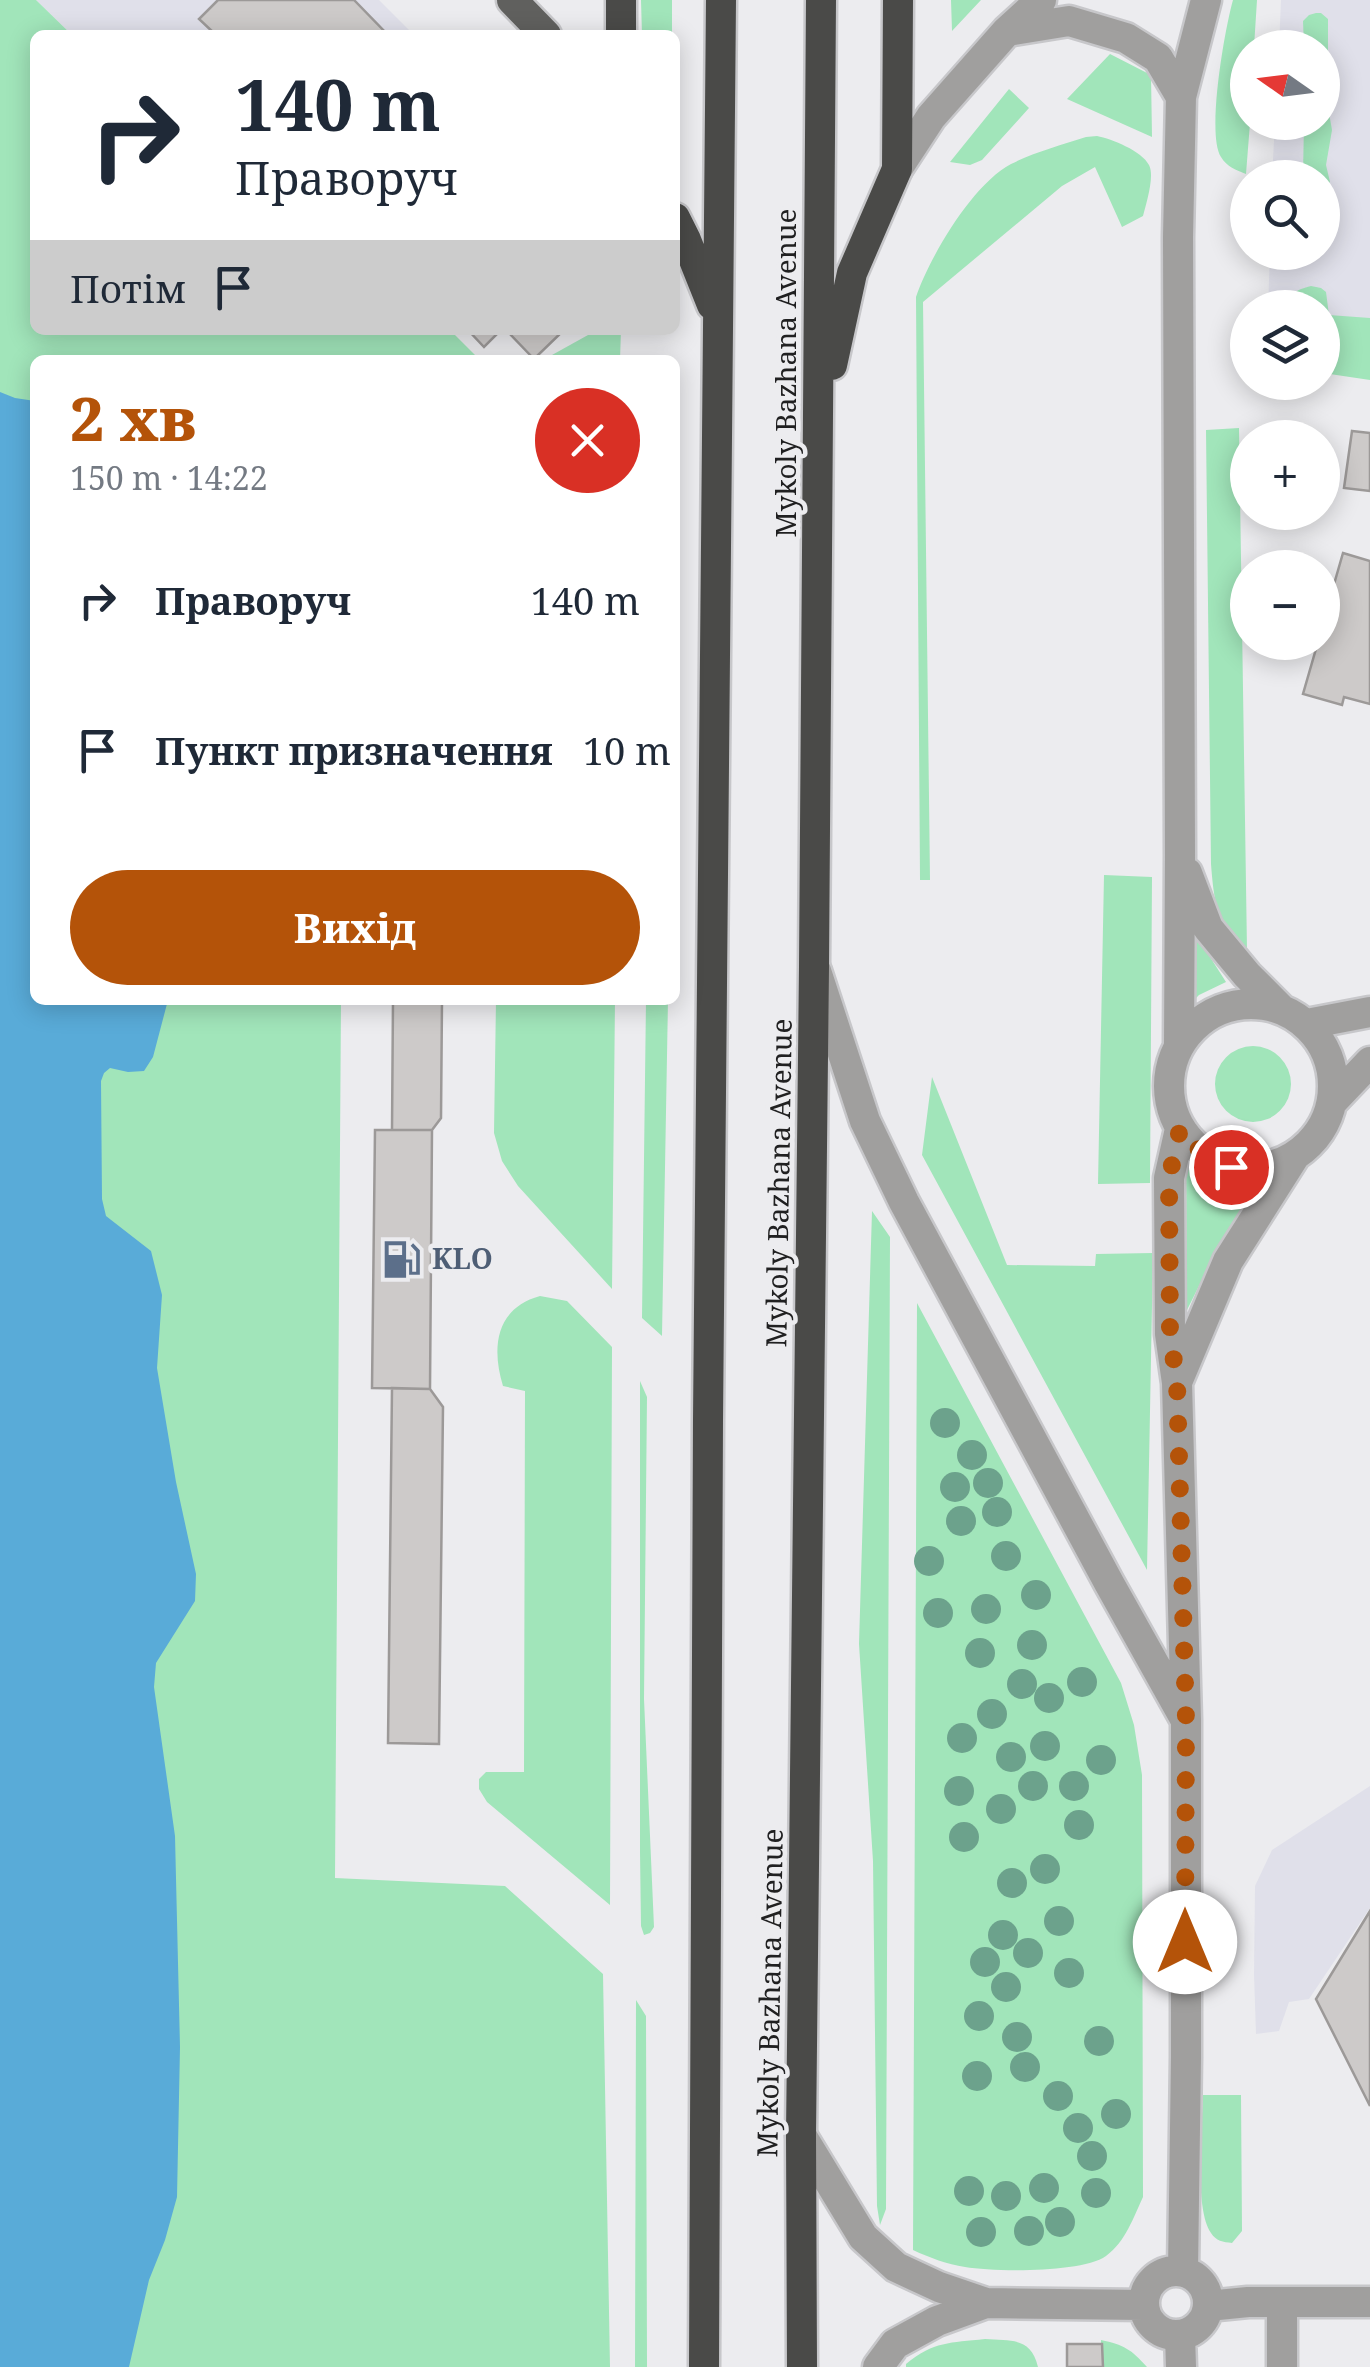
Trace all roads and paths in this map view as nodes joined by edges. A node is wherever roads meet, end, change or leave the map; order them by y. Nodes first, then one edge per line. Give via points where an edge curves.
1 (512, 0) edge
2 (621, 0) edge
3 (721, 0) edge
4 (822, 0) edge
5 (898, 0) edge
6 (1041, 0) edge
7 (1206, 0) edge
8 (541, 30) edge
9 (621, 30) edge
10 (1008, 30) junction
11 (1182, 97) junction
12 (897, 169) junction
13 (680, 228) edge
14 (718, 322) junction
15 (818, 427) junction
16 (1180, 855) junction
17 (814, 966) junction
18 (1280, 1008) junction
19 (1370, 1012) edge
20 (1308, 1024) junction
21 (1179, 1046) junction
22 (1370, 1062) edge
23 (1333, 1101) junction
24 (1180, 1129) junction
25 (1294, 1157) junction
26 (1177, 1382) junction
27 (1186, 1720) junction
28 (800, 2135) junction
29 (1182, 2271) junction
30 (986, 2302) junction
31 (1282, 2302) junction
32 (1370, 2302) edge
33 (1144, 2304) junction
34 (1208, 2306) junction
35 (1180, 2335) junction
36 (704, 2367) edge
37 (802, 2367) edge
38 (878, 2367) edge
39 (1181, 2367) edge
40 (1282, 2367) edge

1 - 8 main road
2 - 9 highway
3 - 14 highway
4 - 15 highway, Mykoly Bazhana Avenue
5 - 12 highway
6 - 10 street
7 - 11 street
10 - 11 street via 1069,21 1126,38 1158,58
10 - 12 street via 931,118
11 - 16 street
12 - 15 highway via 852,272
13 - 14 highway
14 - 36 highway
15 - 17 highway, Mykoly Bazhana Avenue
16 - 18 street via 1208,928
16 - 21 street
17 - 27 street via 865,1121 904,1202
17 - 28 highway, Mykoly Bazhana Avenue
18 - 20 street
18 - 21 street via 1241,1004 1205,1017
19 - 20 street
20 - 23 street via 1333,1073
21 - 24 street via 1169,1073
22 - 23 street
23 - 25 street via 1320,1133
24 - 25 street via 1202,1153 1231,1167 1264,1168
24 - 26 street via 1169,1178 1170,1334
25 - 26 street via 1228,1261
26 - 27 street
27 - 29 street
28 - 30 street via 863,2237 896,2267
28 - 37 highway, Mykoly Bazhana Avenue
29 - 33 street via 1153,2280
29 - 34 street via 1201,2281
30 - 33 street
30 - 38 street via 894,2344
31 - 32 street
31 - 34 street
31 - 40 street
33 - 35 street via 1154,2328
34 - 35 street via 1203,2322
35 - 39 street

